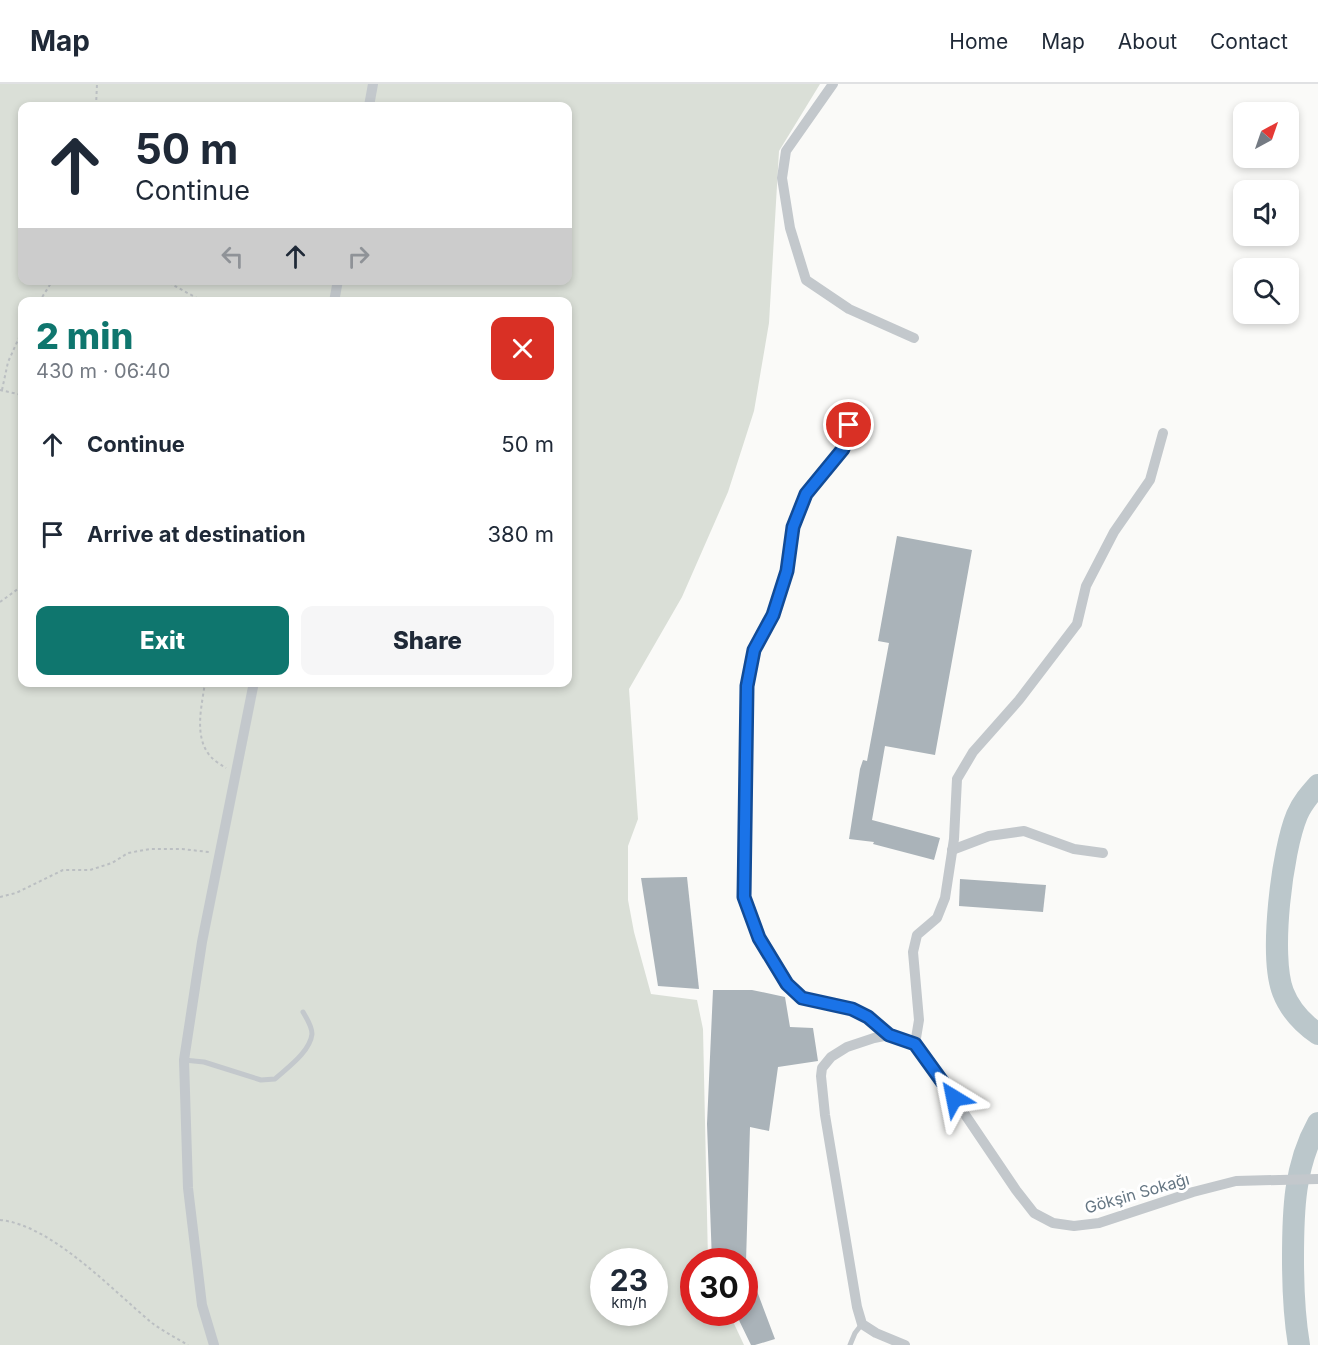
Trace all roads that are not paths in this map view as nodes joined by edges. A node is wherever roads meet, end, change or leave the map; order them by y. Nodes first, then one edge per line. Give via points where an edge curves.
1 (373, 84) edge
2 (833, 84) edge
3 (370, 102) edge
4 (914, 338) dead end
5 (849, 425) dead end
6 (1163, 433) dead end
7 (253, 687) edge
8 (952, 850) junction
9 (1103, 853) dead end
10 (303, 1012) dead end
11 (889, 1035) junction
12 (915, 1044) junction
13 (184, 1060) junction
14 (1318, 1179) edge
15 (862, 1324) junction
16 (214, 1345) edge
17 (850, 1345) edge
18 (905, 1345) edge

1 - 3 street
2 - 4 street via 786,151 782,178 790,228 806,280 849,309
5 - 11 street via 843,449 806,494 793,527 787,571 773,615 754,650 747,686 744,897 759,938 787,984 802,998 852,1009 868,1017
6 - 8 street via 1149,480 1114,532 1086,586 1077,624 973,752 957,779
7 - 13 street via 202,942
8 - 9 street via 989,836 1024,831 1074,849
8 - 12 street via 945,898 937,918 917,935 913,952 919,1020
10 - 13 lane via 312,1035 305,1049 275,1079 261,1080 204,1062
11 - 12 street
11 - 15 street via 847,1047 831,1057 821,1076 826,1126
12 - 14 street, Gökşin Sokağı via 1016,1190 1034,1213 1053,1223 1099,1223 1236,1181
13 - 16 street via 188,1188 202,1305
15 - 17 lane
15 - 18 street

